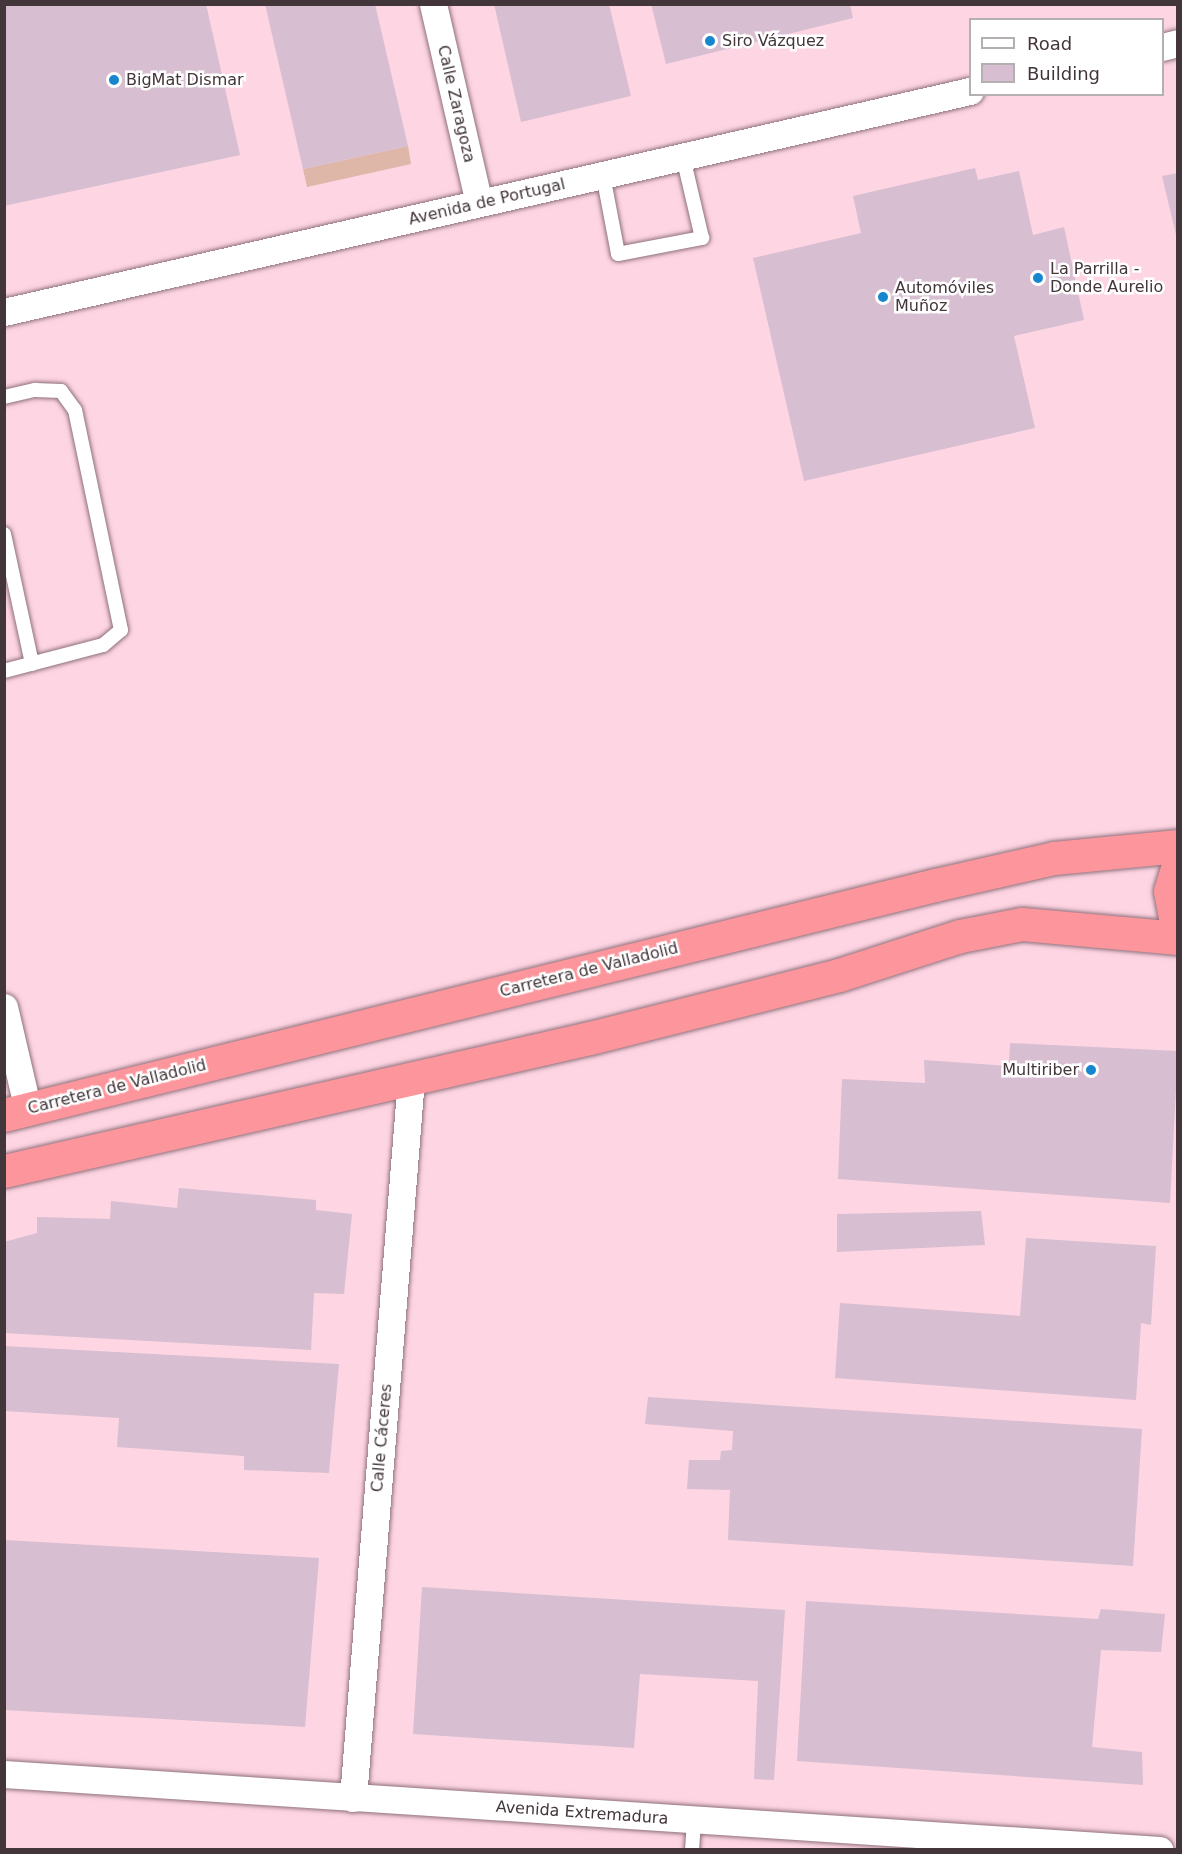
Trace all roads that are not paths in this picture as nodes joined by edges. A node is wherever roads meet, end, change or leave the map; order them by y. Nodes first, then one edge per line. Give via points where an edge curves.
1 (433, 4) edge
2 (969, 91) edge
3 (683, 157) junction
4 (603, 175) junction
5 (479, 204) junction
6 (4, 312) edge
7 (4, 397) edge
8 (4, 534) edge
9 (32, 664) junction
10 (4, 671) edge
11 (1178, 846) edge
12 (1178, 865) edge
13 (1178, 933) edge
14 (1178, 939) edge
15 (4, 1007) edge
16 (411, 1078) junction
17 (16, 1113) edge
18 (4, 1171) edge
19 (4, 1774) edge
20 (353, 1797) junction
21 (694, 1820) junction
22 (692, 1850) edge
23 (1161, 1850) edge

1 - 5 street, Calle Zaragoza
2 - 3 street, Avenida de Portugal
3 - 4 street, Avenida de Portugal
3 - 4 lane via 702,238 618,254
4 - 5 street, Avenida de Portugal
5 - 6 street, Avenida de Portugal
7 - 9 lane via 35,390 61,391 75,410 121,630 103,645
8 - 9 lane
9 - 10 lane
11 - 17 highway, Carretera de Valladolid via 1054,858 935,885
12 - 13 highway via 1170,891
14 - 16 highway via 1094,927 1022,924 960,936 805,984
15 - 17 street
16 - 18 highway
16 - 20 street, Calle Cáceres
19 - 20 street, Avenida Extremadura
20 - 21 street, Avenida Extremadura
21 - 22 lane
21 - 23 street, Avenida Extremadura

